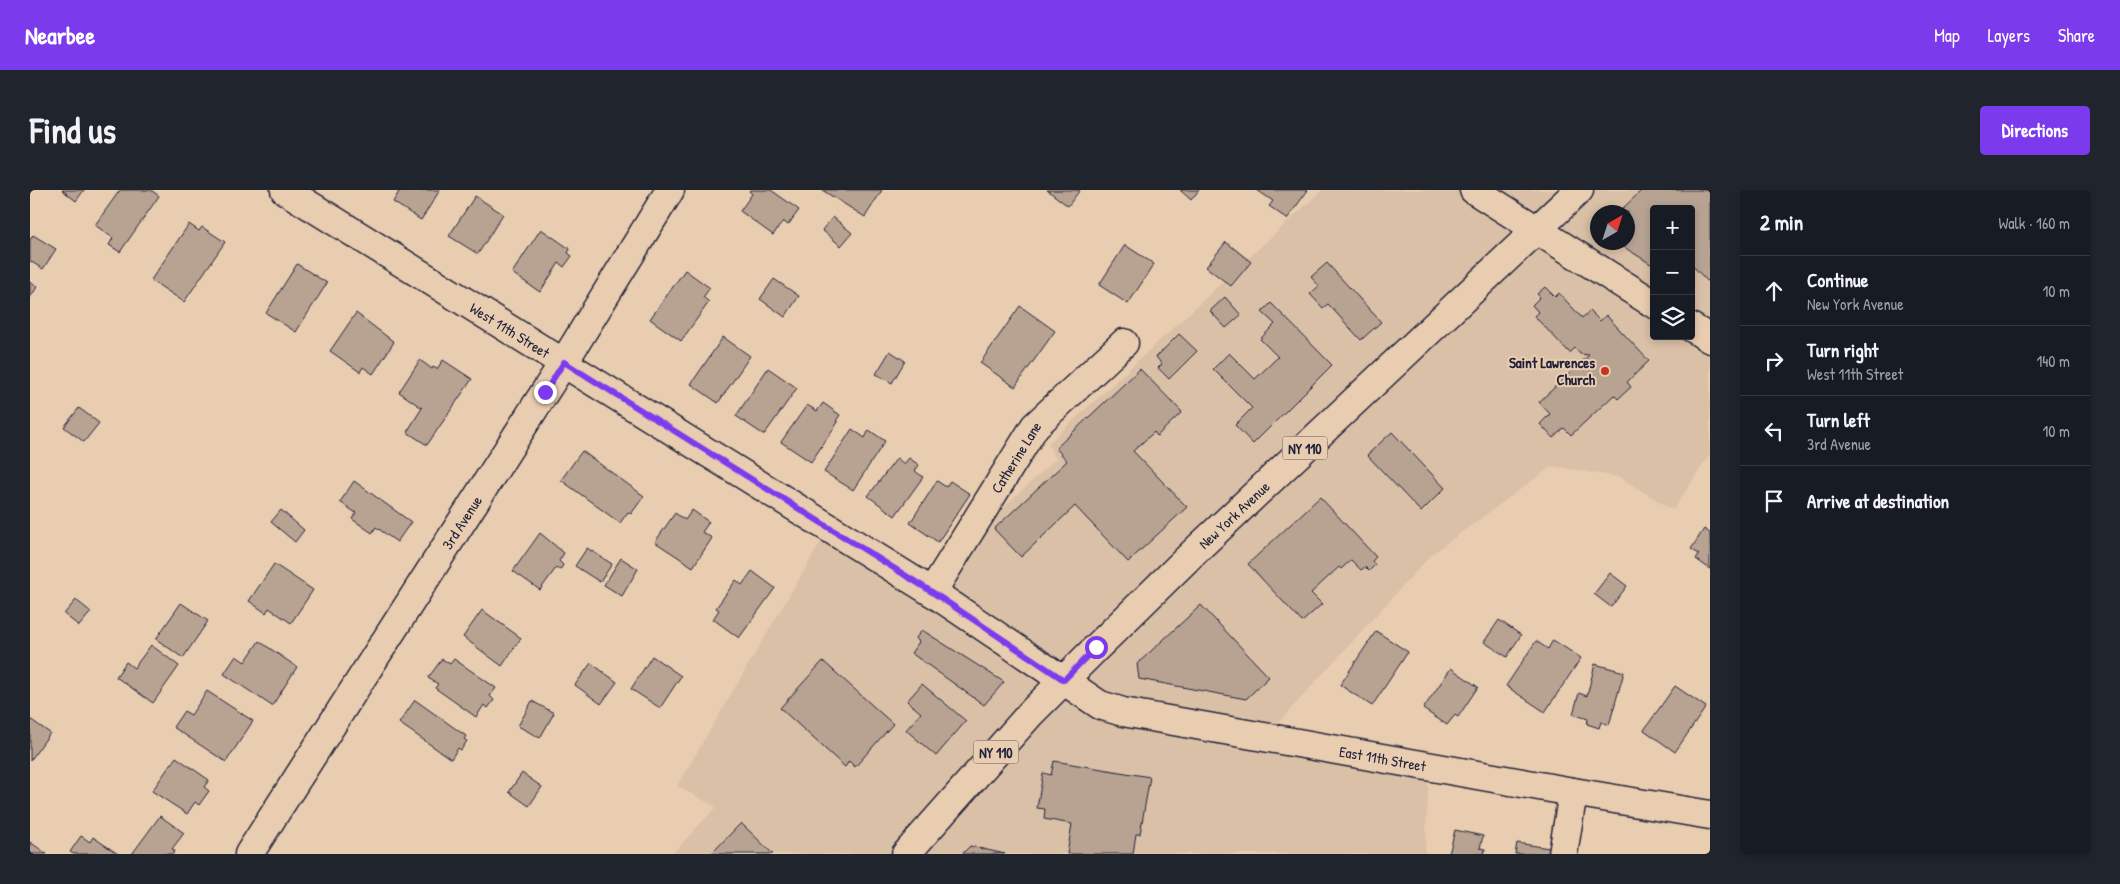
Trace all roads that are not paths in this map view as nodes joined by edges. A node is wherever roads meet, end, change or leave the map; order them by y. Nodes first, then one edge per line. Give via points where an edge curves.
1 (285, 190) edge
2 (670, 190) edge
3 (1474, 190) edge
4 (1579, 190) edge
5 (1536, 230) junction
6 (1650, 301) edge
7 (1695, 330) edge
8 (1710, 339) edge
9 (1124, 343) dead end
10 (564, 362) junction
11 (932, 592) junction
12 (1064, 680) junction
13 (1573, 792) junction
14 (1710, 815) edge
15 (249, 854) edge
16 (906, 854) edge
17 (1563, 854) edge

1 - 10 street, West 11th Street
2 - 10 street, 3rd Avenue
3 - 5 street
4 - 5 street, New York Avenue / NY 110
5 - 6 street
5 - 12 street, New York Avenue / NY 110 via 1194,552
7 - 8 street
9 - 11 street, Catherine Lane via 1035,426
10 - 11 street, West 11th Street
10 - 15 street, 3rd Avenue
11 - 12 street, West 11th Street
12 - 13 street, East 11th Street via 1100,705 1123,712
12 - 16 street, New York Avenue / NY 110
13 - 14 street, East 11th Street
13 - 17 street

